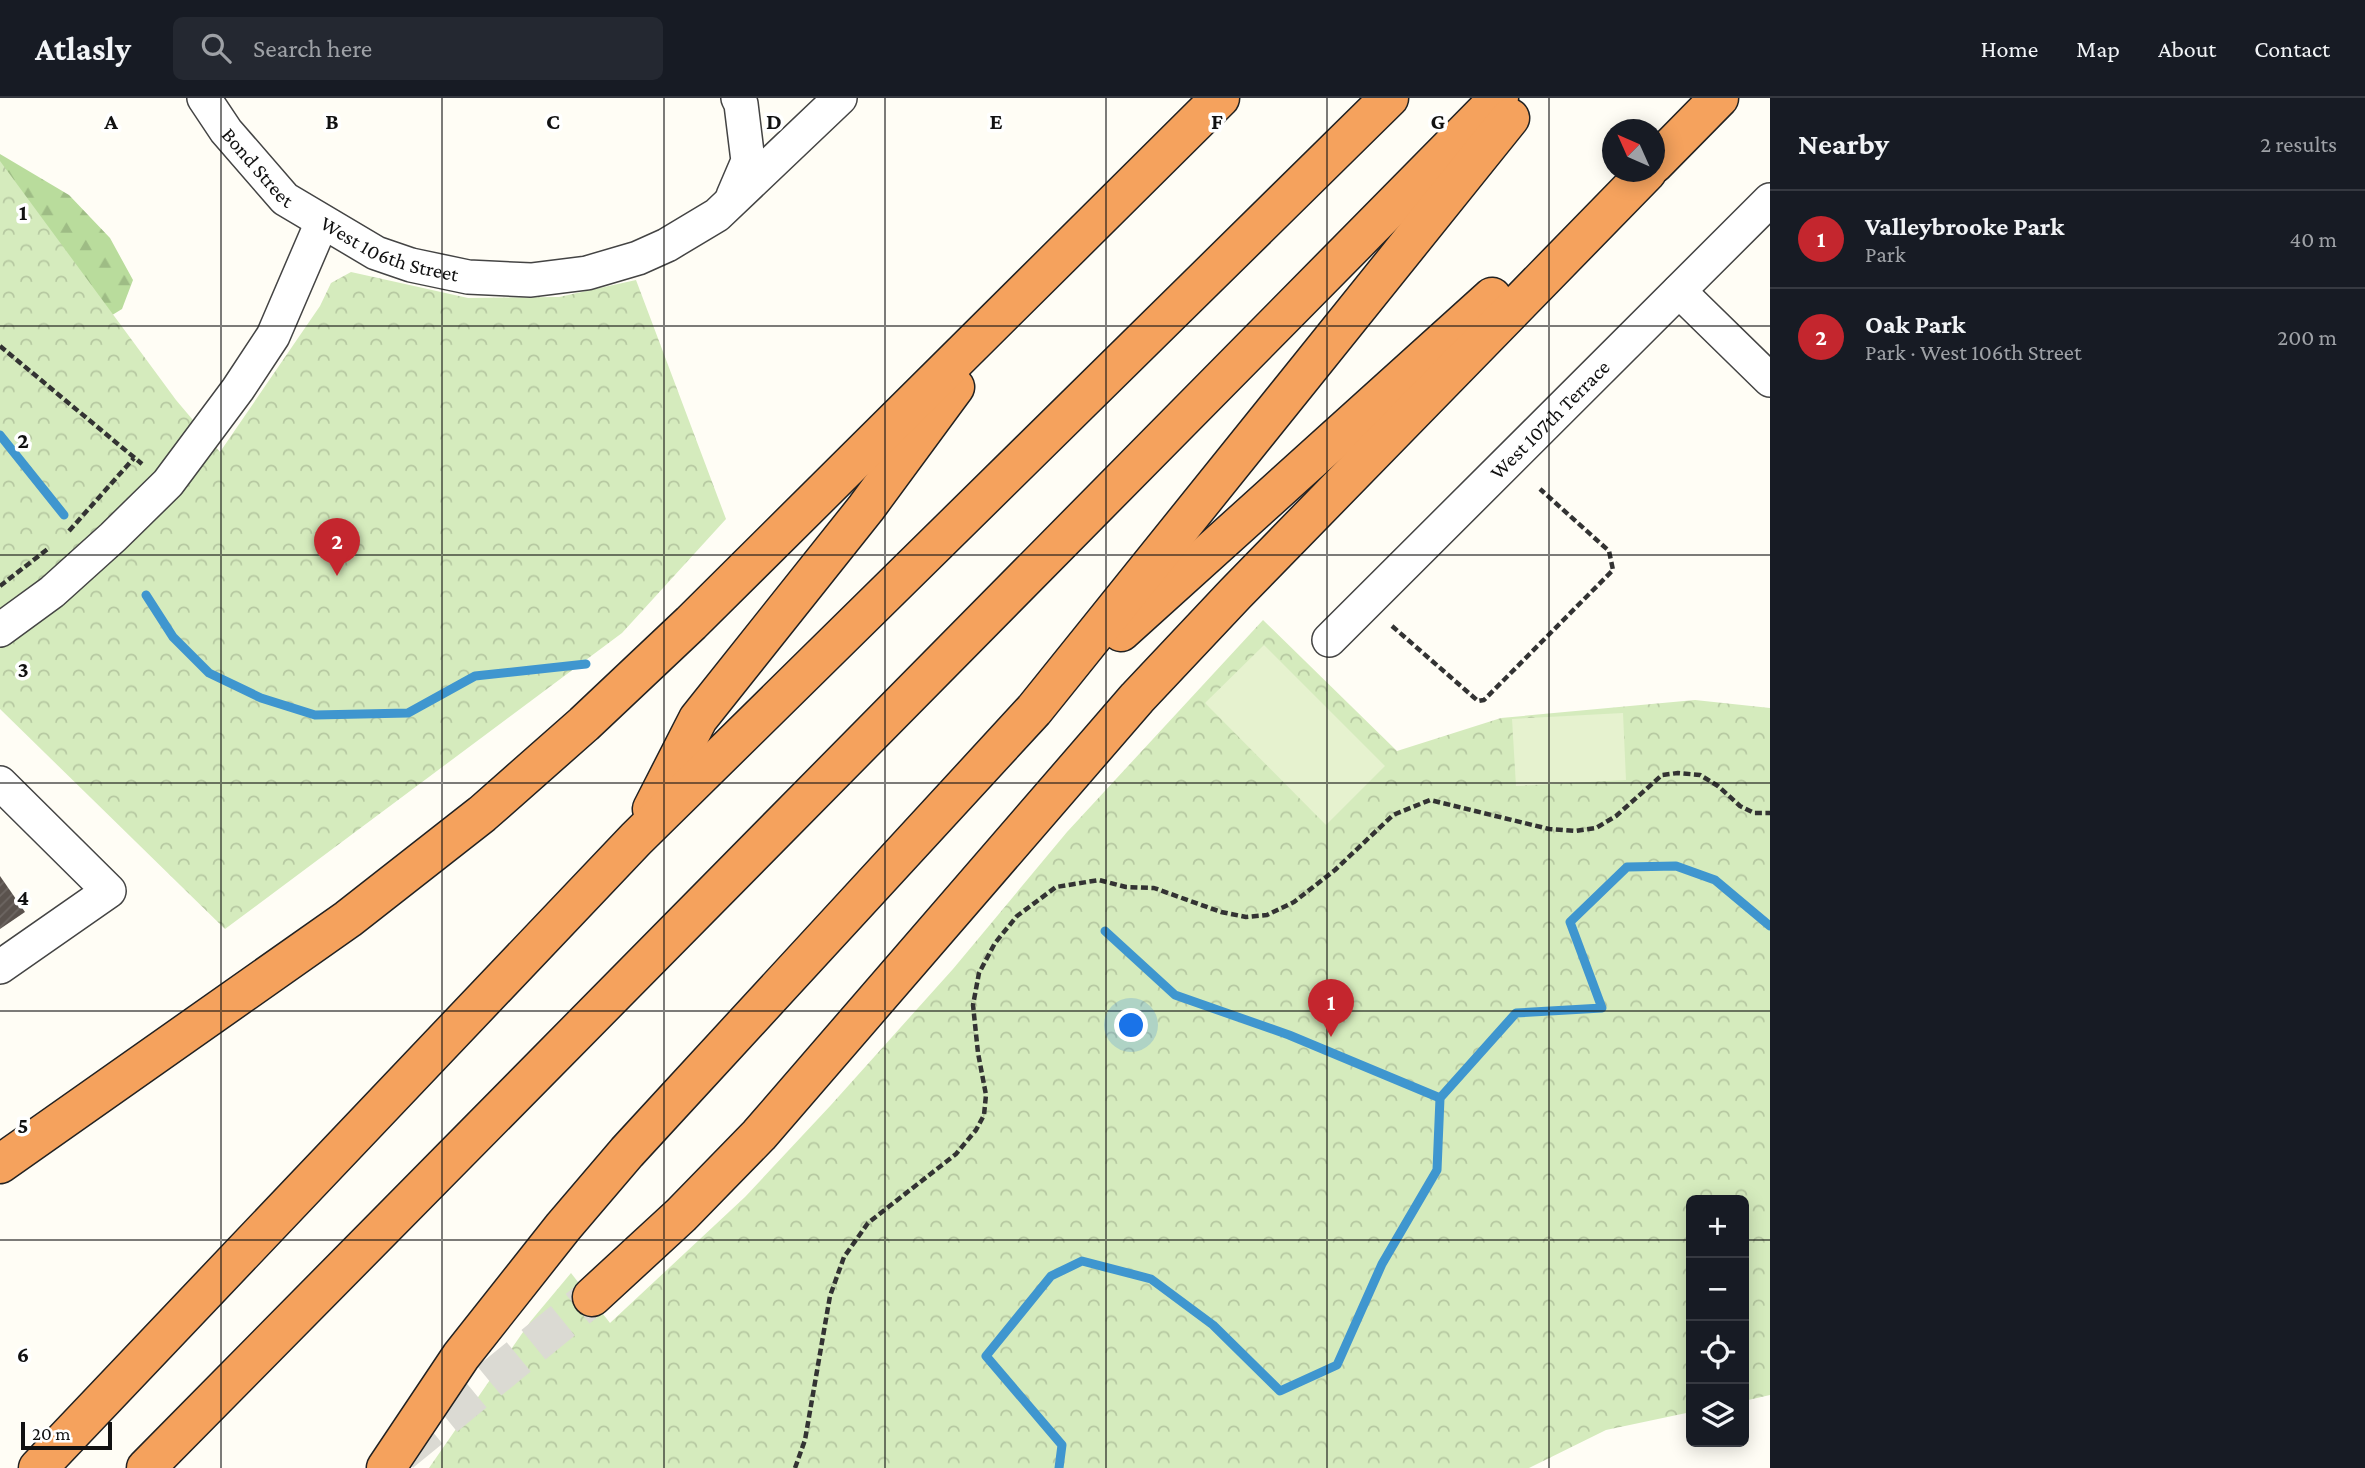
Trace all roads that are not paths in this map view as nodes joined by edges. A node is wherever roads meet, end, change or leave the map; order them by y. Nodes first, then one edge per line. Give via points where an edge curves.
1 (204, 98) edge
2 (738, 98) edge
3 (840, 98) edge
4 (1220, 98) edge
5 (1389, 98) edge
6 (1499, 98) edge
7 (1526, 98) edge
8 (1712, 98) edge
9 (1719, 98) edge
10 (1665, 140) edge
11 (1665, 153) edge
12 (1620, 182) edge
13 (1637, 182) edge
14 (1770, 200) edge
15 (729, 204) junction
16 (322, 222) junction
17 (1030, 285) junction
18 (1679, 291) junction
19 (1770, 380) edge
20 (0, 630) edge
21 (1329, 640) dead end
22 (1034, 710) junction
23 (0, 783) edge
24 (636, 839) junction
25 (0, 967) edge
26 (0, 1164) edge
27 (592, 1297) tunnel mouth
28 (38, 1468) edge
29 (146, 1468) edge
30 (386, 1468) edge

1 - 16 street, Bond Street via 285,200
2 - 15 street via 748,161
3 - 15 street, West 106th Street
4 - 17 highway
5 - 24 highway
6 - 29 highway
7 - 22 highway
8 - 10 highway
9 - 11 highway
12 - 22 highway
13 - 27 highway via 1137,698 758,1135
14 - 18 street, West 107th Terrace
15 - 16 street, West 106th Street via 677,239 638,258 587,273 531,280 468,277 411,265 376,253
16 - 20 street, West 106th Street via 272,336 168,483 52,592
17 - 24 highway via 866,508 698,719
17 - 26 highway via 691,623 482,814 348,919
18 - 19 street
18 - 21 street, West 107th Terrace
22 - 30 highway via 627,1152 461,1356
23 - 25 street via 109,891
24 - 28 highway

